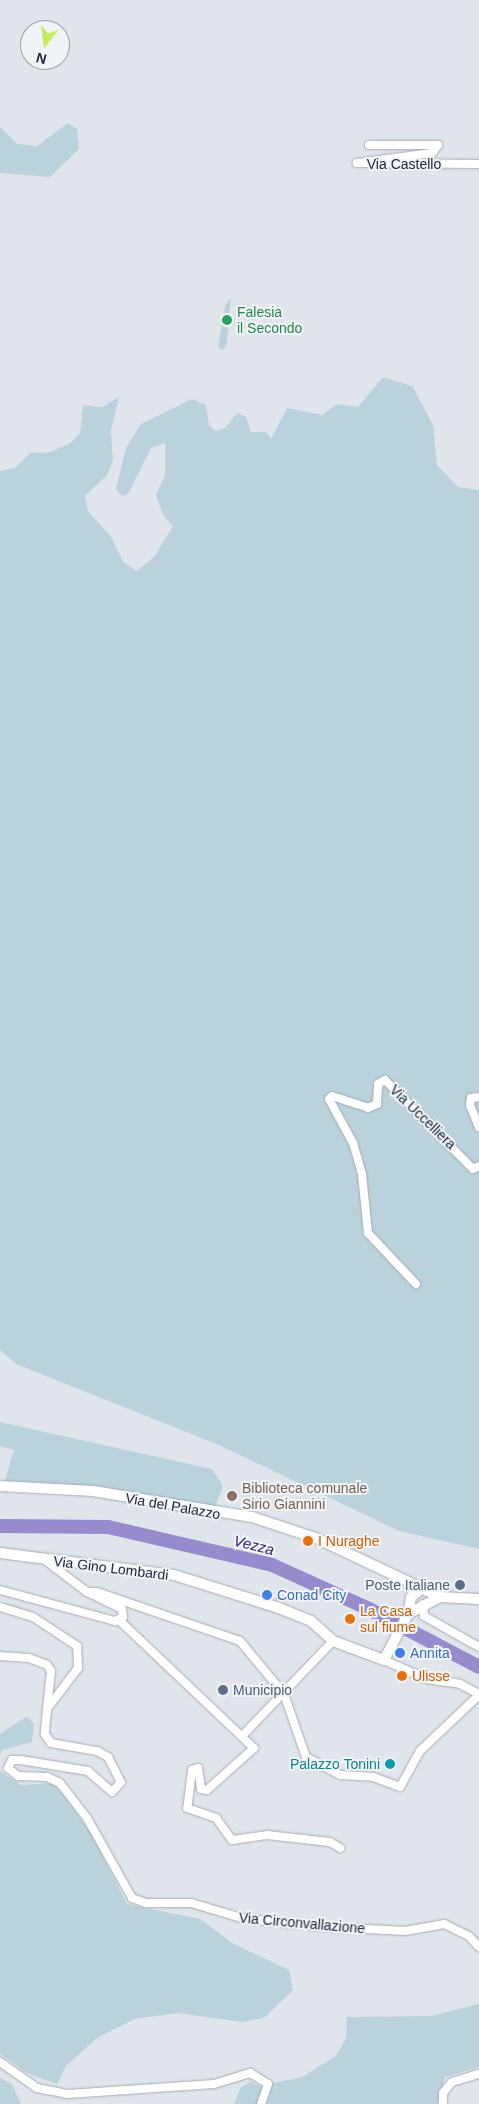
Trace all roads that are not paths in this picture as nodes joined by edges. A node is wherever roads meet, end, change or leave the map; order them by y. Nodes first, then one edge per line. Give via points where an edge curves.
1 (369, 145) dead end
2 (479, 164) edge
3 (479, 1097) edge
4 (479, 1127) edge
5 (479, 1166) edge
6 (416, 1284) dead end
7 (0, 1486) edge
8 (0, 1553) edge
9 (45, 1560) junction
10 (421, 1589) junction
11 (0, 1590) edge
12 (86, 1592) junction
13 (440, 1597) junction
14 (479, 1599) edge
15 (423, 1603) junction
16 (0, 1607) edge
17 (408, 1614) junction
18 (120, 1621) junction
19 (333, 1641) junction
20 (479, 1647) edge
21 (0, 1656) edge
22 (384, 1660) junction
23 (284, 1694) junction
24 (479, 1694) edge
25 (47, 1709) junction
26 (244, 1734) junction
27 (340, 1848) dead end
28 (479, 1947) edge
29 (0, 2062) edge
30 (479, 2074) edge
31 (261, 2104) edge
32 (444, 2104) edge

1 - 2 street, Via Castello via 438,145 432,152 360,160 357,164
3 - 4 street via 472,1098 470,1105
5 - 6 street, Via Uccelliera via 473,1169 385,1080 378,1084 377,1104 368,1108 332,1096 329,1098 353,1143 362,1174 368,1233
7 - 10 main road, Via del Palazzo via 93,1491 260,1520 316,1538
8 - 9 main road, Via Gino Lombardi
9 - 12 street
9 - 19 main road, Via Gino Lombardi via 174,1575 311,1621
10 - 13 main road, Via del Palazzo
10 - 15 main road
10 - 17 main road via 411,1596
11 - 18 street
12 - 18 street via 122,1609
12 - 23 street via 240,1640
13 - 14 main road
13 - 15 main road
15 - 17 main road
15 - 20 street via 424,1616
16 - 25 street via 54,1628 72,1639 80,1653 78,1668
17 - 22 main road
18 - 26 street
19 - 22 main road, Via Gino Lombardi
19 - 23 street
21 - 25 street via 29,1658 47,1665 51,1671
22 - 24 street via 426,1679 460,1684
23 - 24 street via 306,1757 313,1764 340,1775 373,1777 400,1786 420,1752
23 - 26 street
25 - 28 street, Via Circonvallazione via 45,1734 51,1743 97,1751 108,1757 122,1782 118,1790 107,1790 88,1771 21,1760 12,1760 8,1768 18,1776 47,1777 60,1783 87,1818 132,1898 146,1903 191,1903 245,1919 327,1927 405,1931 444,1924 469,1936
26 - 27 street via 253,1753 208,1790 201,1789 198,1768 192,1770 187,1808 216,1818 232,1840 267,1835 330,1842
29 - 31 street via 37,2088 68,2094 214,2084 250,2074 268,2084
30 - 32 street via 452,2082 443,2093

